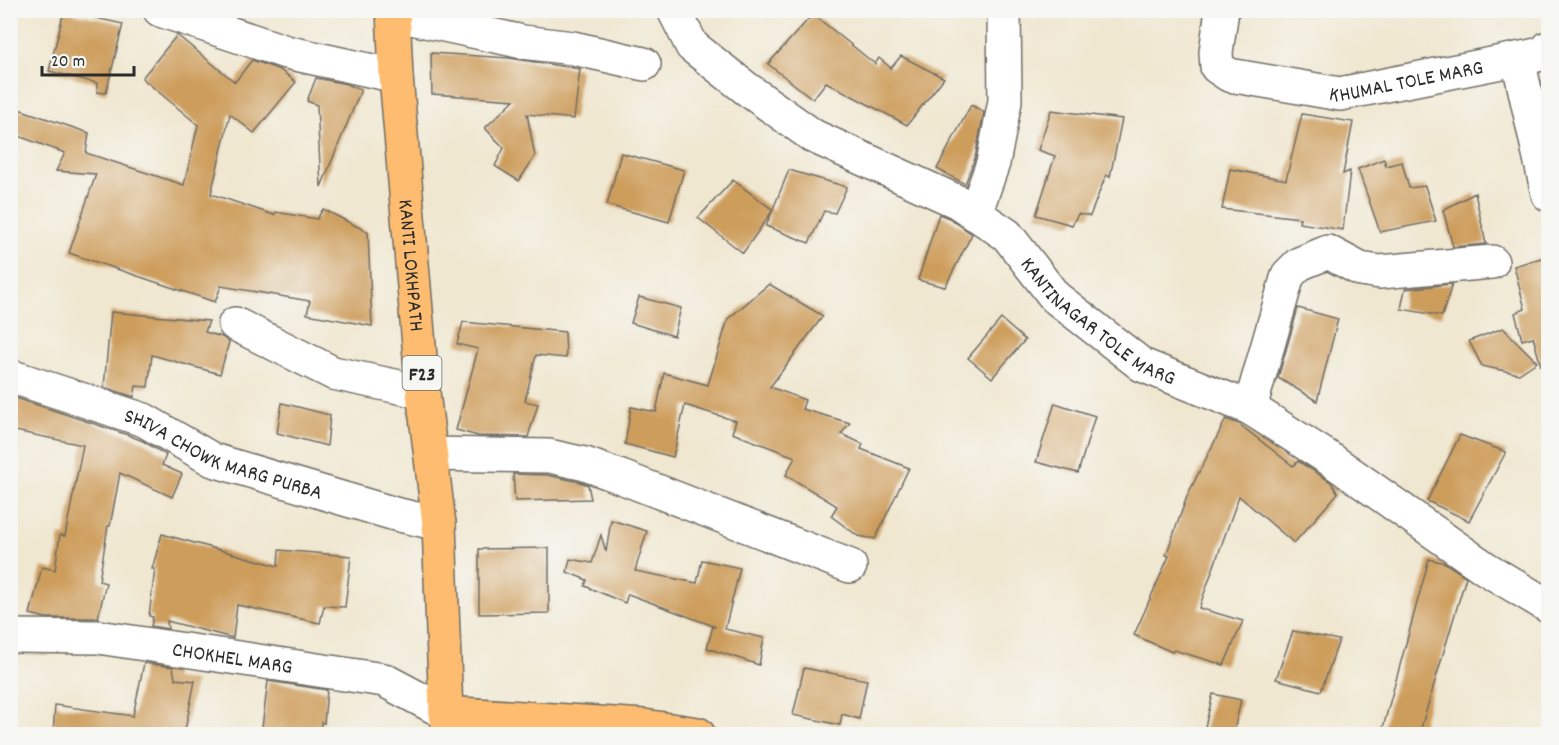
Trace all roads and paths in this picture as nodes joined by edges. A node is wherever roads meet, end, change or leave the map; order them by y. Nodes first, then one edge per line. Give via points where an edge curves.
1 (160, 10) edge
2 (674, 10) edge
3 (1004, 10) edge
4 (1222, 10) edge
5 (393, 17) edge
6 (1540, 53) edge
7 (644, 64) dead end
8 (396, 76) junction
9 (1548, 194) edge
10 (975, 214) junction
11 (1492, 262) dead end
12 (235, 324) dead end
13 (10, 376) edge
14 (423, 392) junction
15 (1250, 408) junction
16 (431, 454) junction
17 (439, 524) junction
18 (850, 566) dead end
19 (1548, 606) edge
20 (10, 636) edge
21 (447, 724) edge
22 (698, 735) edge

1 - 8 street via 286,52
2 - 10 street, KANTINAGAR TOLE MARG via 692,46 813,136 958,202
3 - 10 street via 1005,101 993,163
4 - 6 street, KHUMAL TOLE MARG via 1217,67 1229,75 1340,94
5 - 7 street
5 - 8 main road, KANTI LOKHPATH / F23
6 - 9 street, KHUMAL TOLE MARG
8 - 14 main road, KANTI LOKHPATH / F23
10 - 15 street, KANTINAGAR TOLE MARG via 1007,235 1055,297 1142,365
11 - 15 street via 1380,272 1360,269 1328,252 1299,264 1288,275
12 - 14 street via 333,373
13 - 17 street, SHIVA CHOWK MARG PURBA via 144,420 213,460
14 - 16 main road, KANTI LOKHPATH / F23
15 - 19 street, KANTINAGAR TOLE MARG via 1485,568
16 - 17 main road, KANTI LOKHPATH / F23
16 - 18 street via 549,456 585,464
17 - 21 main road, KANTI LOKHPATH / F23
20 - 21 street, CHOKHEL MARG via 98,637 384,680
21 - 22 main road via 644,726

